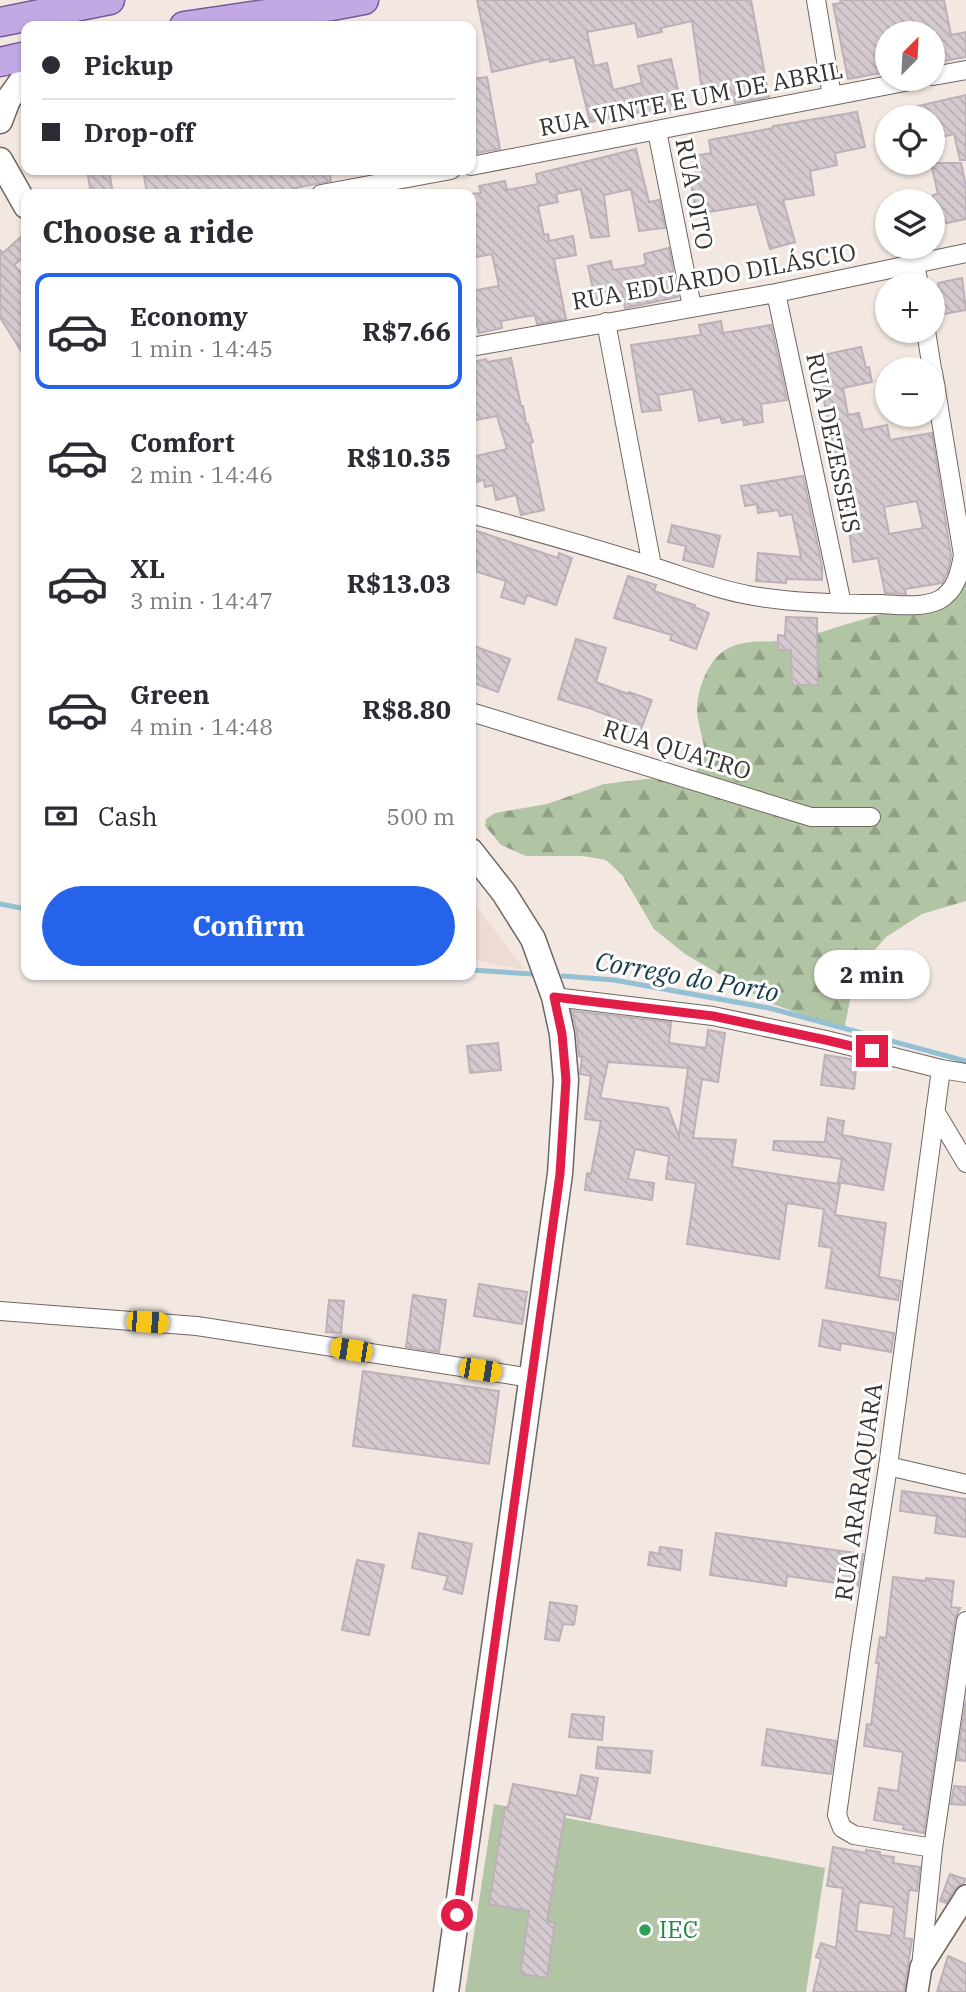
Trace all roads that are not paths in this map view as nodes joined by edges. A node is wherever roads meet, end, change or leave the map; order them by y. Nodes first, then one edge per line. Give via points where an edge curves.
1 (110, 0) edge
2 (364, 0) edge
3 (816, 0) edge
4 (335, 3) edge
5 (218, 21) edge
6 (7, 24) edge
7 (21, 57) edge
8 (0, 62) edge
9 (966, 70) edge
10 (945, 74) edge
11 (21, 82) edge
12 (875, 88) edge
13 (832, 96) junction
14 (0, 121) edge
15 (657, 131) junction
16 (0, 160) edge
17 (476, 165) edge
18 (424, 175) edge
19 (348, 189) edge
20 (21, 197) edge
21 (966, 253) edge
22 (915, 264) junction
23 (917, 273) edge
24 (776, 293) junction
25 (692, 307) junction
26 (606, 322) junction
27 (476, 346) edge
28 (942, 427) edge
29 (476, 515) edge
30 (652, 566) junction
31 (842, 604) junction
32 (476, 714) edge
33 (872, 817) dead end
34 (476, 857) edge
35 (554, 997) junction
36 (941, 1069) junction
37 (966, 1073) edge
38 (935, 1111) junction
39 (966, 1163) edge
40 (0, 1311) edge
41 (532, 1378) junction
42 (888, 1466) junction
43 (966, 1484) edge
44 (966, 1621) edge
45 (933, 1847) junction
46 (966, 1896) edge
47 (921, 1967) junction
48 (446, 1992) edge
49 (917, 1992) edge

1 - 6 main road
2 - 4 main road
3 - 13 street
4 - 5 main road
7 - 8 main road
9 - 10 street
11 - 14 main road
12 - 13 street, RUA VINTE E UM DE ABRIL
13 - 15 street, RUA VINTE E UM DE ABRIL
15 - 17 street, RUA VINTE E UM DE ABRIL
15 - 25 street, RUA OITO
16 - 20 main road
18 - 19 street
21 - 22 street, RUA EDUARDO DILÁSCIO
22 - 23 street
22 - 24 street, RUA EDUARDO DILÁSCIO
24 - 25 street, RUA EDUARDO DILÁSCIO
24 - 31 street, RUA DEZESSEIS
25 - 26 street, RUA EDUARDO DILÁSCIO
26 - 27 street, RUA EDUARDO DILÁSCIO
26 - 30 street
28 - 31 street via 963,555 954,586 937,601 920,605
29 - 30 street
30 - 31 street via 748,596
32 - 33 street, RUA QUATRO via 811,817
34 - 35 main road via 533,939
35 - 36 street via 713,1016
35 - 41 main road via 566,1080 564,1130
36 - 37 street
36 - 38 street, RUA ARARAQUARA
38 - 39 street
38 - 42 street, RUA ARARAQUARA
40 - 41 street via 197,1326
41 - 48 main road
42 - 43 street
42 - 45 street, RUA ARARAQUARA via 837,1815 842,1828 854,1835
44 - 45 street
45 - 47 street
46 - 47 street
47 - 49 street

